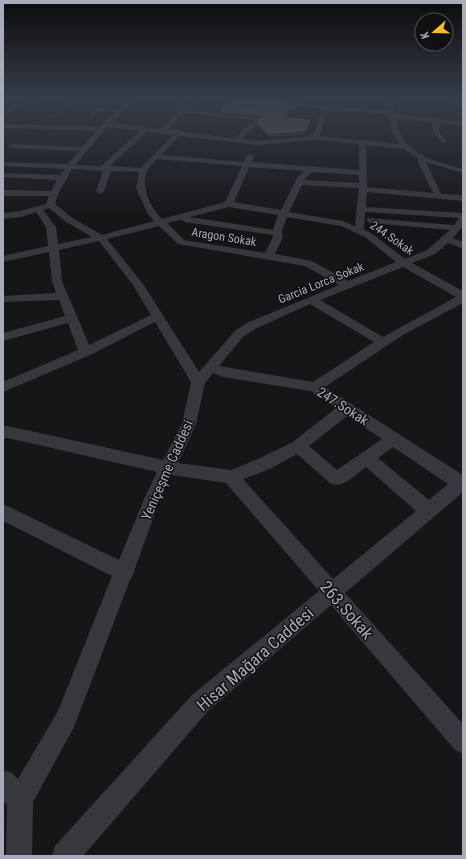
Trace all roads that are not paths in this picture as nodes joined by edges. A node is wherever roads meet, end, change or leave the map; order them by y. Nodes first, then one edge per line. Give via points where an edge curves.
1 (21, 138) edge
2 (95, 138) edge
3 (137, 138) edge
4 (173, 138) edge
5 (223, 138) edge
6 (315, 138) edge
7 (316, 138) edge
8 (398, 138) edge
9 (237, 140) joint
10 (258, 143) junction
11 (362, 143) junction
12 (404, 147) junction
13 (86, 149) junction
14 (154, 157) junction
15 (422, 157) junction
16 (246, 163) junction
17 (3, 164) edge
18 (71, 166) junction
19 (106, 168) junction
20 (143, 170) junction
21 (309, 170) junction
22 (463, 171) edge
23 (361, 173) junction
24 (3, 176) edge
25 (63, 178) junction
26 (300, 182) junction
27 (363, 188) junction
28 (100, 191) dead end
29 (3, 193) edge
30 (438, 195) junction
31 (463, 198) edge
32 (51, 199) junction
33 (229, 204) junction
34 (463, 207) edge
35 (38, 209) junction
36 (361, 209) junction
37 (284, 214) junction
38 (3, 216) edge
39 (180, 218) junction
40 (461, 222) edge
41 (161, 223) junction
42 (359, 231) junction
43 (277, 233) junction
44 (101, 238) junction
45 (448, 239) junction
46 (463, 246) edge
47 (54, 249) junction
48 (269, 256) junction
49 (3, 259) edge
50 (404, 263) junction
51 (348, 286) junction
52 (64, 296) junction
53 (463, 297) edge
54 (3, 299) edge
55 (311, 300) junction
56 (158, 316) junction
57 (72, 318) junction
58 (3, 337) edge
59 (383, 342) junction
60 (85, 352) junction
61 (210, 367) junction
62 (198, 382) junction
63 (3, 387) edge
64 (314, 387) junction
65 (347, 408) junction
66 (3, 433) edge
67 (393, 439) junction
68 (298, 446) junction
69 (366, 458) junction
70 (168, 468) junction
71 (231, 477) junction
72 (462, 483) edge
73 (429, 511) junction
74 (3, 512) edge
75 (124, 573) junction
76 (332, 593) junction
77 (463, 742) edge
78 (3, 782) edge
79 (20, 800) junction
80 (19, 856) edge
81 (65, 856) edge

1 - 13 street via 9,148
2 - 13 street
3 - 19 street
4 - 14 street
5 - 9 street
6 - 10 street
7 - 11 street
8 - 12 street
9 - 10 street
10 - 16 street
11 - 12 street
11 - 23 street
12 - 15 street
13 - 18 street
14 - 16 street
14 - 20 street
15 - 22 street
15 - 30 street
16 - 21 street
16 - 33 street
17 - 18 street
18 - 19 street
18 - 25 street
19 - 20 street
19 - 28 street
20 - 41 street, Aragon Sokak via 140,188 152,214
21 - 23 street
21 - 26 street
23 - 27 street
24 - 25 street
25 - 32 street
26 - 27 street
26 - 37 street
27 - 30 street
27 - 36 street
29 - 32 street
30 - 31 street
32 - 35 street
32 - 44 street via 68,219
33 - 37 street, 244.Sokak
33 - 39 street
34 - 36 street
35 - 38 street
35 - 47 street via 51,227
36 - 40 street
36 - 40 street
36 - 42 street
37 - 42 street, 244.Sokak via 343,224
37 - 43 street
39 - 41 street
39 - 43 street
40 - 45 street, Garcia Lorca Sokak
41 - 44 street
41 - 48 street, Aragon Sokak via 181,242
42 - 50 street, 244.Sokak
43 - 48 street via 278,237
44 - 47 street
44 - 56 street via 138,284
45 - 46 street
45 - 50 street, Garcia Lorca Sokak via 431,252
47 - 49 street
47 - 52 street via 57,281
48 - 51 street, Aragon Sokak via 308,263
50 - 51 street, Garcia Lorca Sokak
50 - 53 street, 244.Sokak
51 - 55 street, Garcia Lorca Sokak
52 - 54 street
52 - 57 street
53 - 59 street
55 - 59 street
55 - 61 street, Garcia Lorca Sokak via 251,326 239,334
56 - 60 street
56 - 62 street
57 - 58 street
57 - 60 street
59 - 64 street
60 - 63 street
61 - 62 street, Garcia Lorca Sokak
61 - 64 street, 247.Sokak via 223,372
62 - 70 street, Yeniçeşme Caddesi via 189,424
64 - 65 street, 247.Sokak
65 - 67 street, 247.Sokak
65 - 68 street
66 - 70 street via 8,432
67 - 69 street
67 - 72 street, 247.Sokak
68 - 69 street via 337,479
68 - 71 street via 264,464
69 - 73 street
70 - 71 street
70 - 75 street, Yeniçeşme Caddesi via 153,497
71 - 76 street, 263.Sokak
72 - 73 street, Hisar Mağara Caddesi
73 - 76 street, Hisar Mağara Caddesi
74 - 75 street
75 - 79 street, Yeniçeşme Caddesi via 66,719
76 - 77 street, 263.Sokak
76 - 81 street, Hisar Mağara Caddesi via 200,703
78 - 79 street
79 - 80 street, Yeniçeşme Caddesi

